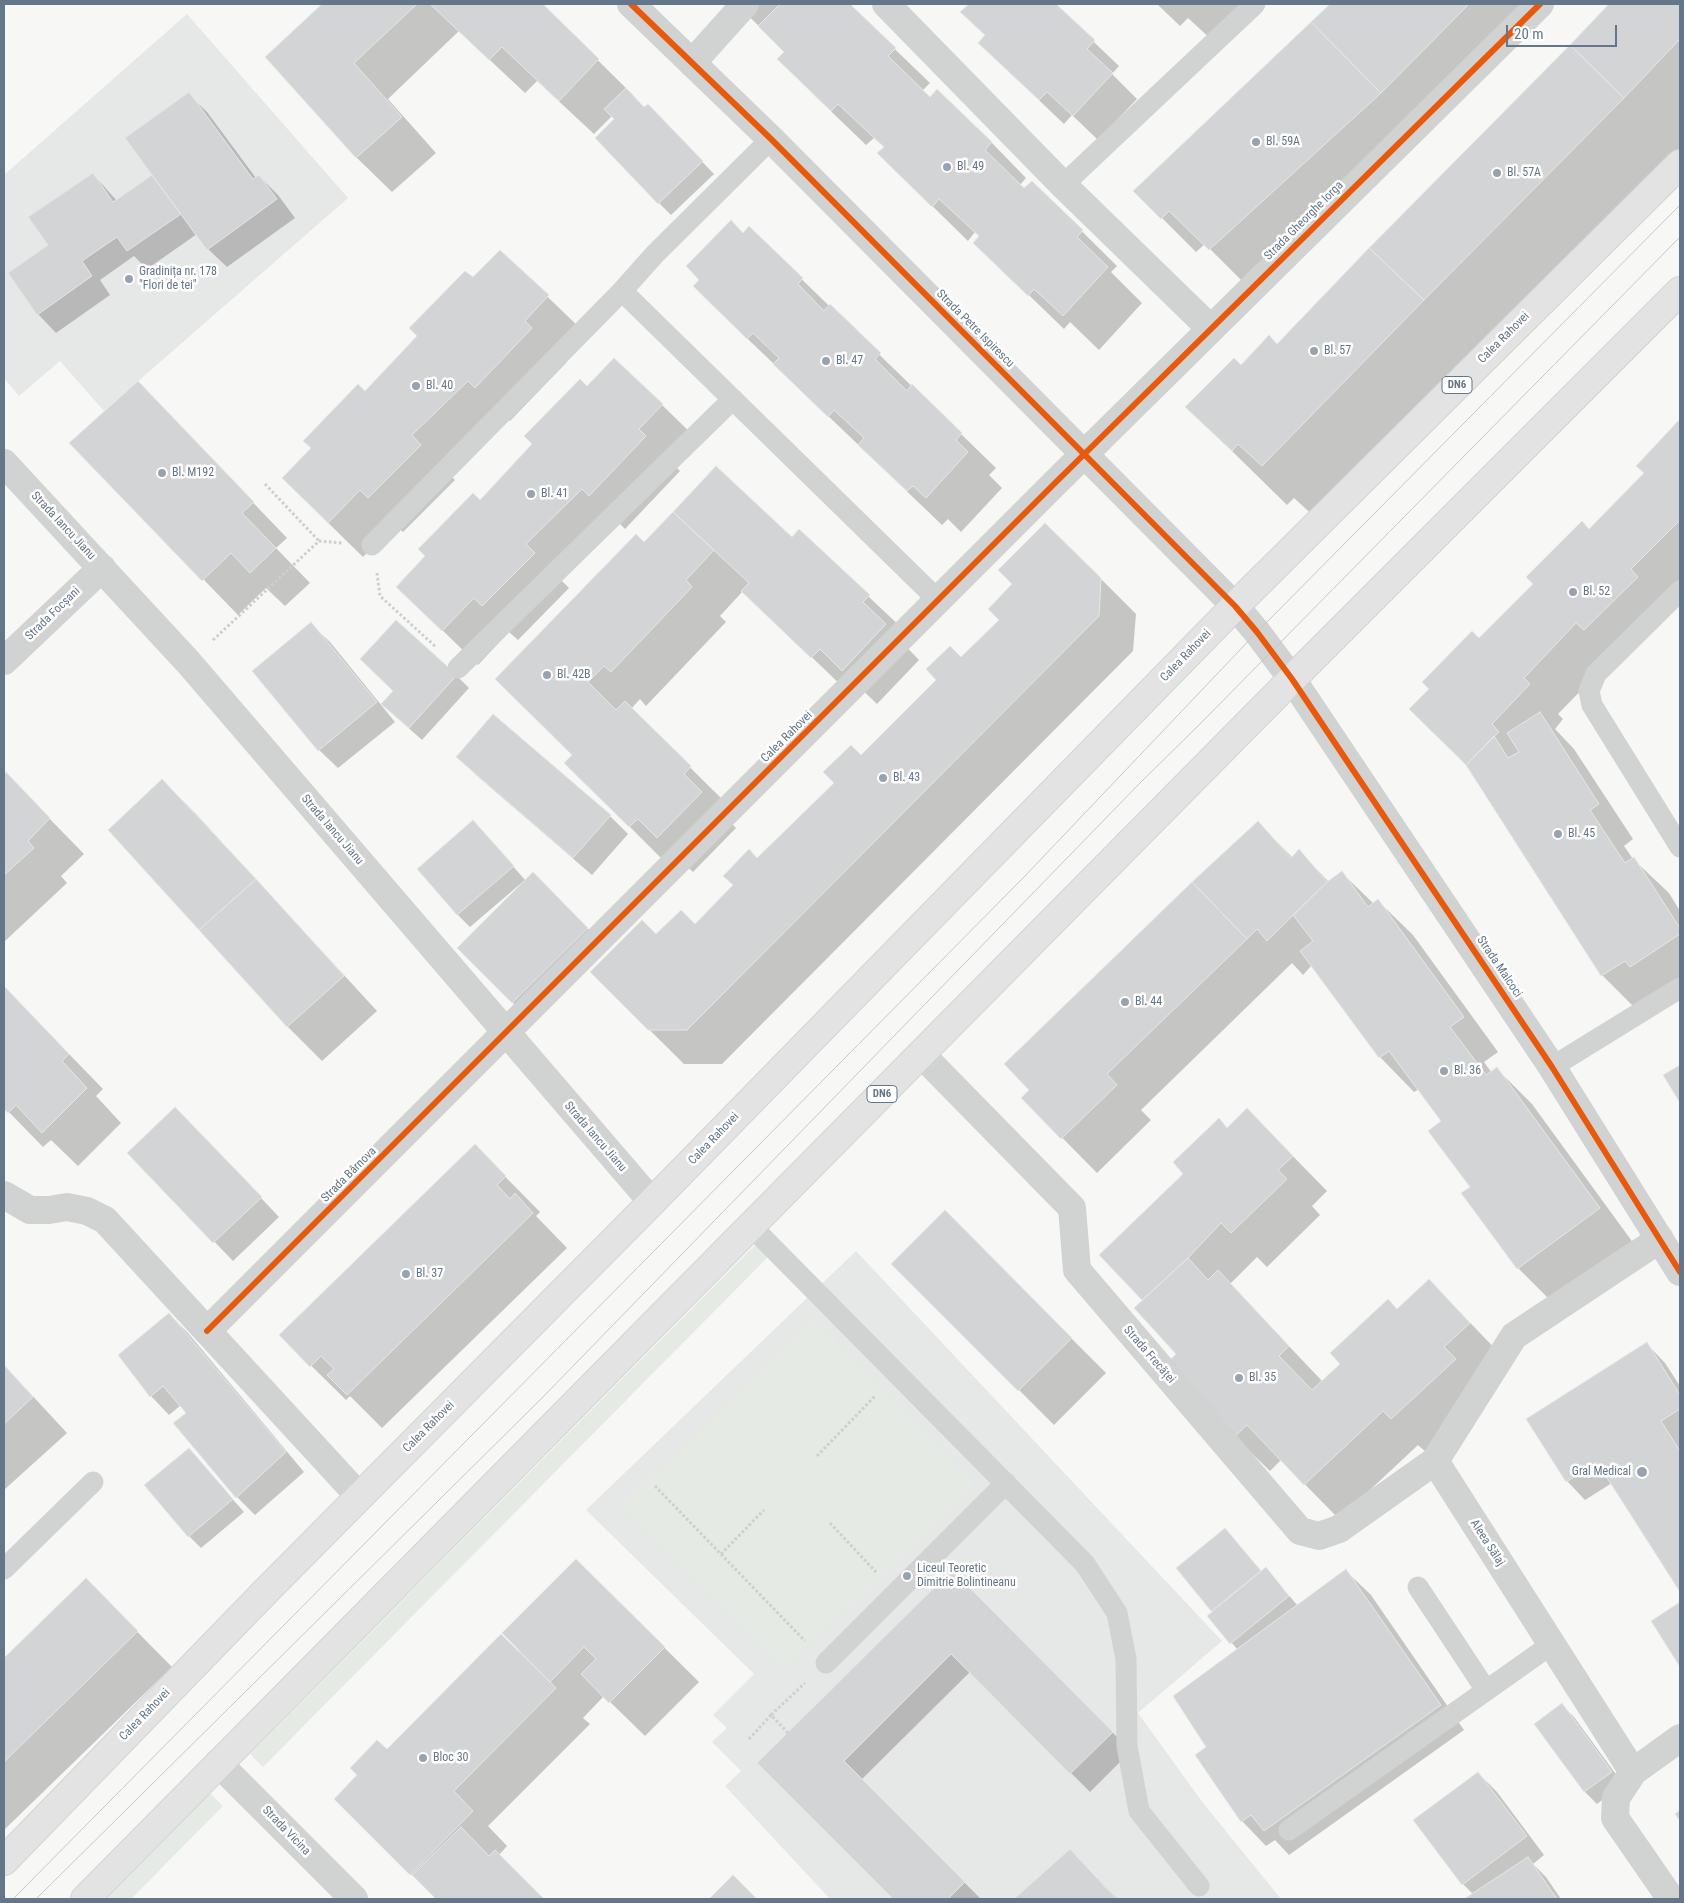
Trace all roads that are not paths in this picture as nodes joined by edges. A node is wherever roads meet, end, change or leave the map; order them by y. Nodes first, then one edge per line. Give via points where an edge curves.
1 (631, 4) edge
2 (745, 4) edge
3 (1255, 4) edge
4 (1540, 4) edge
5 (898, 8) edge
6 (692, 63) junction
7 (771, 139) junction
8 (1680, 164) edge
9 (1063, 185) junction
10 (622, 291) junction
11 (1680, 291) edge
12 (1210, 329) junction
13 (732, 399) junction
14 (1083, 455) junction
15 (4, 463) edge
16 (372, 545) road end
17 (102, 568) junction
18 (1680, 591) edge
19 (938, 600) junction
20 (1235, 606) junction
21 (4, 661) edge
22 (458, 668) road end
23 (1292, 679) junction
24 (1680, 847) edge
25 (1680, 988) edge
26 (506, 1034) junction
27 (921, 1054) junction
28 (1552, 1067) junction
29 (4, 1195) edge
30 (652, 1202) junction
31 (751, 1226) junction
32 (1660, 1239) junction
33 (1680, 1272) edge
34 (207, 1331) junction
35 (1435, 1461) junction
36 (93, 1482) dead end
37 (1006, 1484) junction
38 (360, 1497) junction
39 (4, 1569) edge
40 (1418, 1587) dead end
41 (1552, 1644) junction
42 (826, 1663) road end
43 (1486, 1690) junction
44 (1680, 1738) edge
45 (218, 1763) junction
46 (1633, 1772) junction
47 (1289, 1830) dead end
48 (4, 1861) edge
49 (1198, 1886) dead end
50 (85, 1899) edge
51 (354, 1899) edge
52 (1671, 1899) edge

1 - 6 street, Strada Petre Ispirescu
2 - 6 street
3 - 9 lane
4 - 12 street, Strada Gheorghe Iorga
5 - 9 street
6 - 7 street, Strada Petre Ispirescu
7 - 10 lane
7 - 14 street, Strada Petre Ispirescu
8 - 20 main road, Calea Rahovei / DN6
9 - 12 street
10 - 13 lane
10 - 16 lane
11 - 23 main road, DN6
12 - 14 street, Strada Gheorghe Iorga
13 - 19 lane
13 - 22 lane
14 - 19 street, Calea Rahovei
14 - 20 street, Strada Petre Ispirescu
15 - 17 street, Strada Iancu Jianu
17 - 21 street, Strada Focșani
17 - 26 street, Strada Iancu Jianu via 189,663
18 - 24 lane via 1596,674 1589,690 1592,705
19 - 26 street, Calea Rahovei
20 - 23 street, Strada Petre Ispirescu
20 - 30 main road, Calea Rahovei / DN6
23 - 27 main road, DN6
23 - 28 street, Strada Malcoci
25 - 28 lane
26 - 30 street, Strada Iancu Jianu
26 - 34 street, Strada Bârnova
27 - 31 main road, DN6
27 - 35 street, Strada Frecăței via 1072,1208 1077,1270 1300,1531 1319,1536 1339,1529
28 - 32 street, Strada Malcoci
29 - 34 street via 30,1210 67,1206 105,1220
30 - 38 main road, Calea Rahovei / DN6
31 - 37 lane
31 - 45 main road, DN6
32 - 33 street, Strada Malcoci
32 - 35 street via 1514,1336
34 - 38 street
35 - 41 street, Aleea Sălaj
36 - 39 lane
37 - 42 lane
37 - 49 lane via 1085,1564 1117,1613 1126,1659 1127,1746 1139,1811
38 - 48 main road, Calea Rahovei / DN6
40 - 43 lane
41 - 43 lane
41 - 46 street, Aleea Sălaj
43 - 47 lane
44 - 46 street
45 - 50 main road, DN6
45 - 51 street, Strada Vicina
46 - 52 street via 1616,1798 1615,1818

